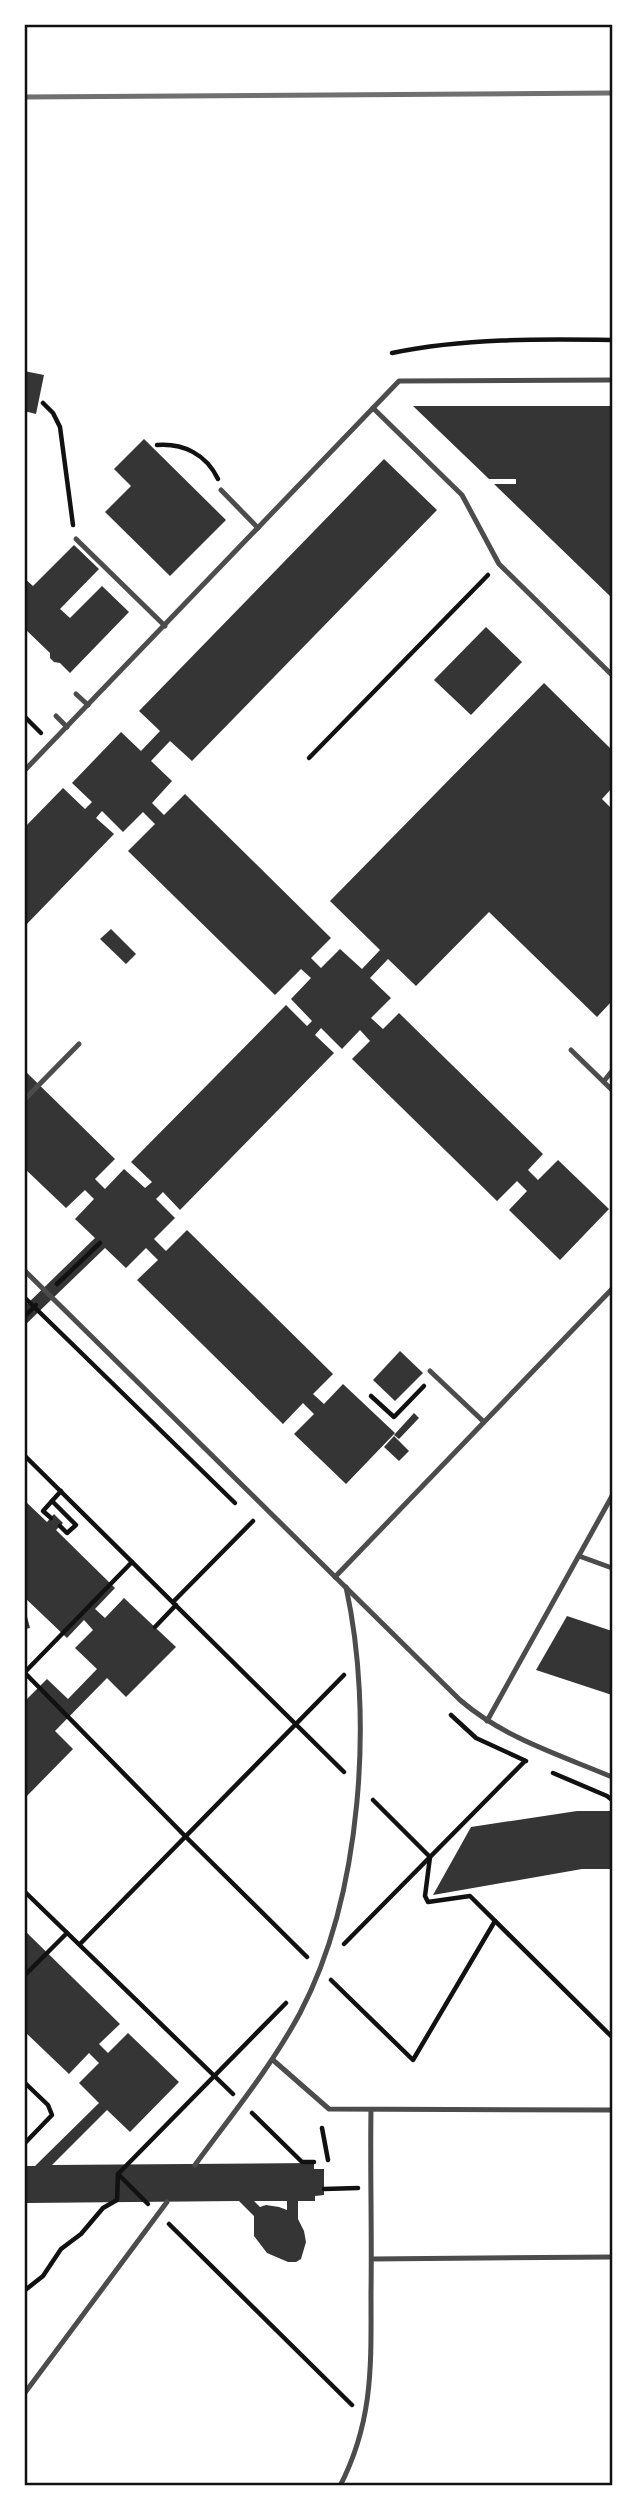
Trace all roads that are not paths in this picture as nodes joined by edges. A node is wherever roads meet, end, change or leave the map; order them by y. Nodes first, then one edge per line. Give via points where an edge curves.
1 (612, 380) edge
2 (373, 408) junction
3 (221, 490) road end
4 (258, 528) junction
5 (76, 538) road end
6 (165, 626) junction
7 (612, 675) edge
8 (76, 694) dead end
9 (88, 705) junction
10 (56, 716) dead end
11 (67, 727) junction
12 (24, 771) edge
13 (79, 1044) dead end
14 (571, 1050) dead end
15 (612, 1071) edge
16 (604, 1081) junction
17 (612, 1090) edge
18 (24, 1100) edge
19 (24, 1270) edge
20 (612, 1289) edge
21 (432, 1374) road end
22 (484, 1422) junction
23 (612, 1496) edge
24 (579, 1556) junction
25 (612, 1568) edge
26 (335, 1577) junction
27 (345, 1587) junction
28 (487, 1721) junction
29 (612, 1777) edge
30 (273, 2060) junction
31 (371, 2110) junction
32 (612, 2110) edge
33 (195, 2165) dead end
34 (167, 2202) dead end
35 (612, 2257) edge
36 (372, 2259) junction
37 (24, 2394) edge
38 (340, 2486) edge

1 - 2 lane via 400,381
2 - 4 lane
2 - 7 lane via 462,495 499,564
3 - 4 lane
4 - 6 lane
5 - 6 lane
6 - 9 lane
8 - 9 lane
9 - 11 lane
10 - 11 lane
11 - 12 lane
13 - 18 lane
14 - 16 lane
15 - 16 lane
16 - 17 lane
19 - 26 lane
20 - 22 lane
21 - 22 lane
22 - 26 lane
23 - 24 lane
24 - 25 lane
24 - 28 lane
26 - 27 lane
27 - 28 lane
27 - 30 lane via 352,1618 360,1734 354,1823 329,1945 301,2011
28 - 29 lane
30 - 31 lane via 329,2109
30 - 33 lane
31 - 32 lane
31 - 36 lane
34 - 37 lane
35 - 36 lane
36 - 38 lane via 366,2417

